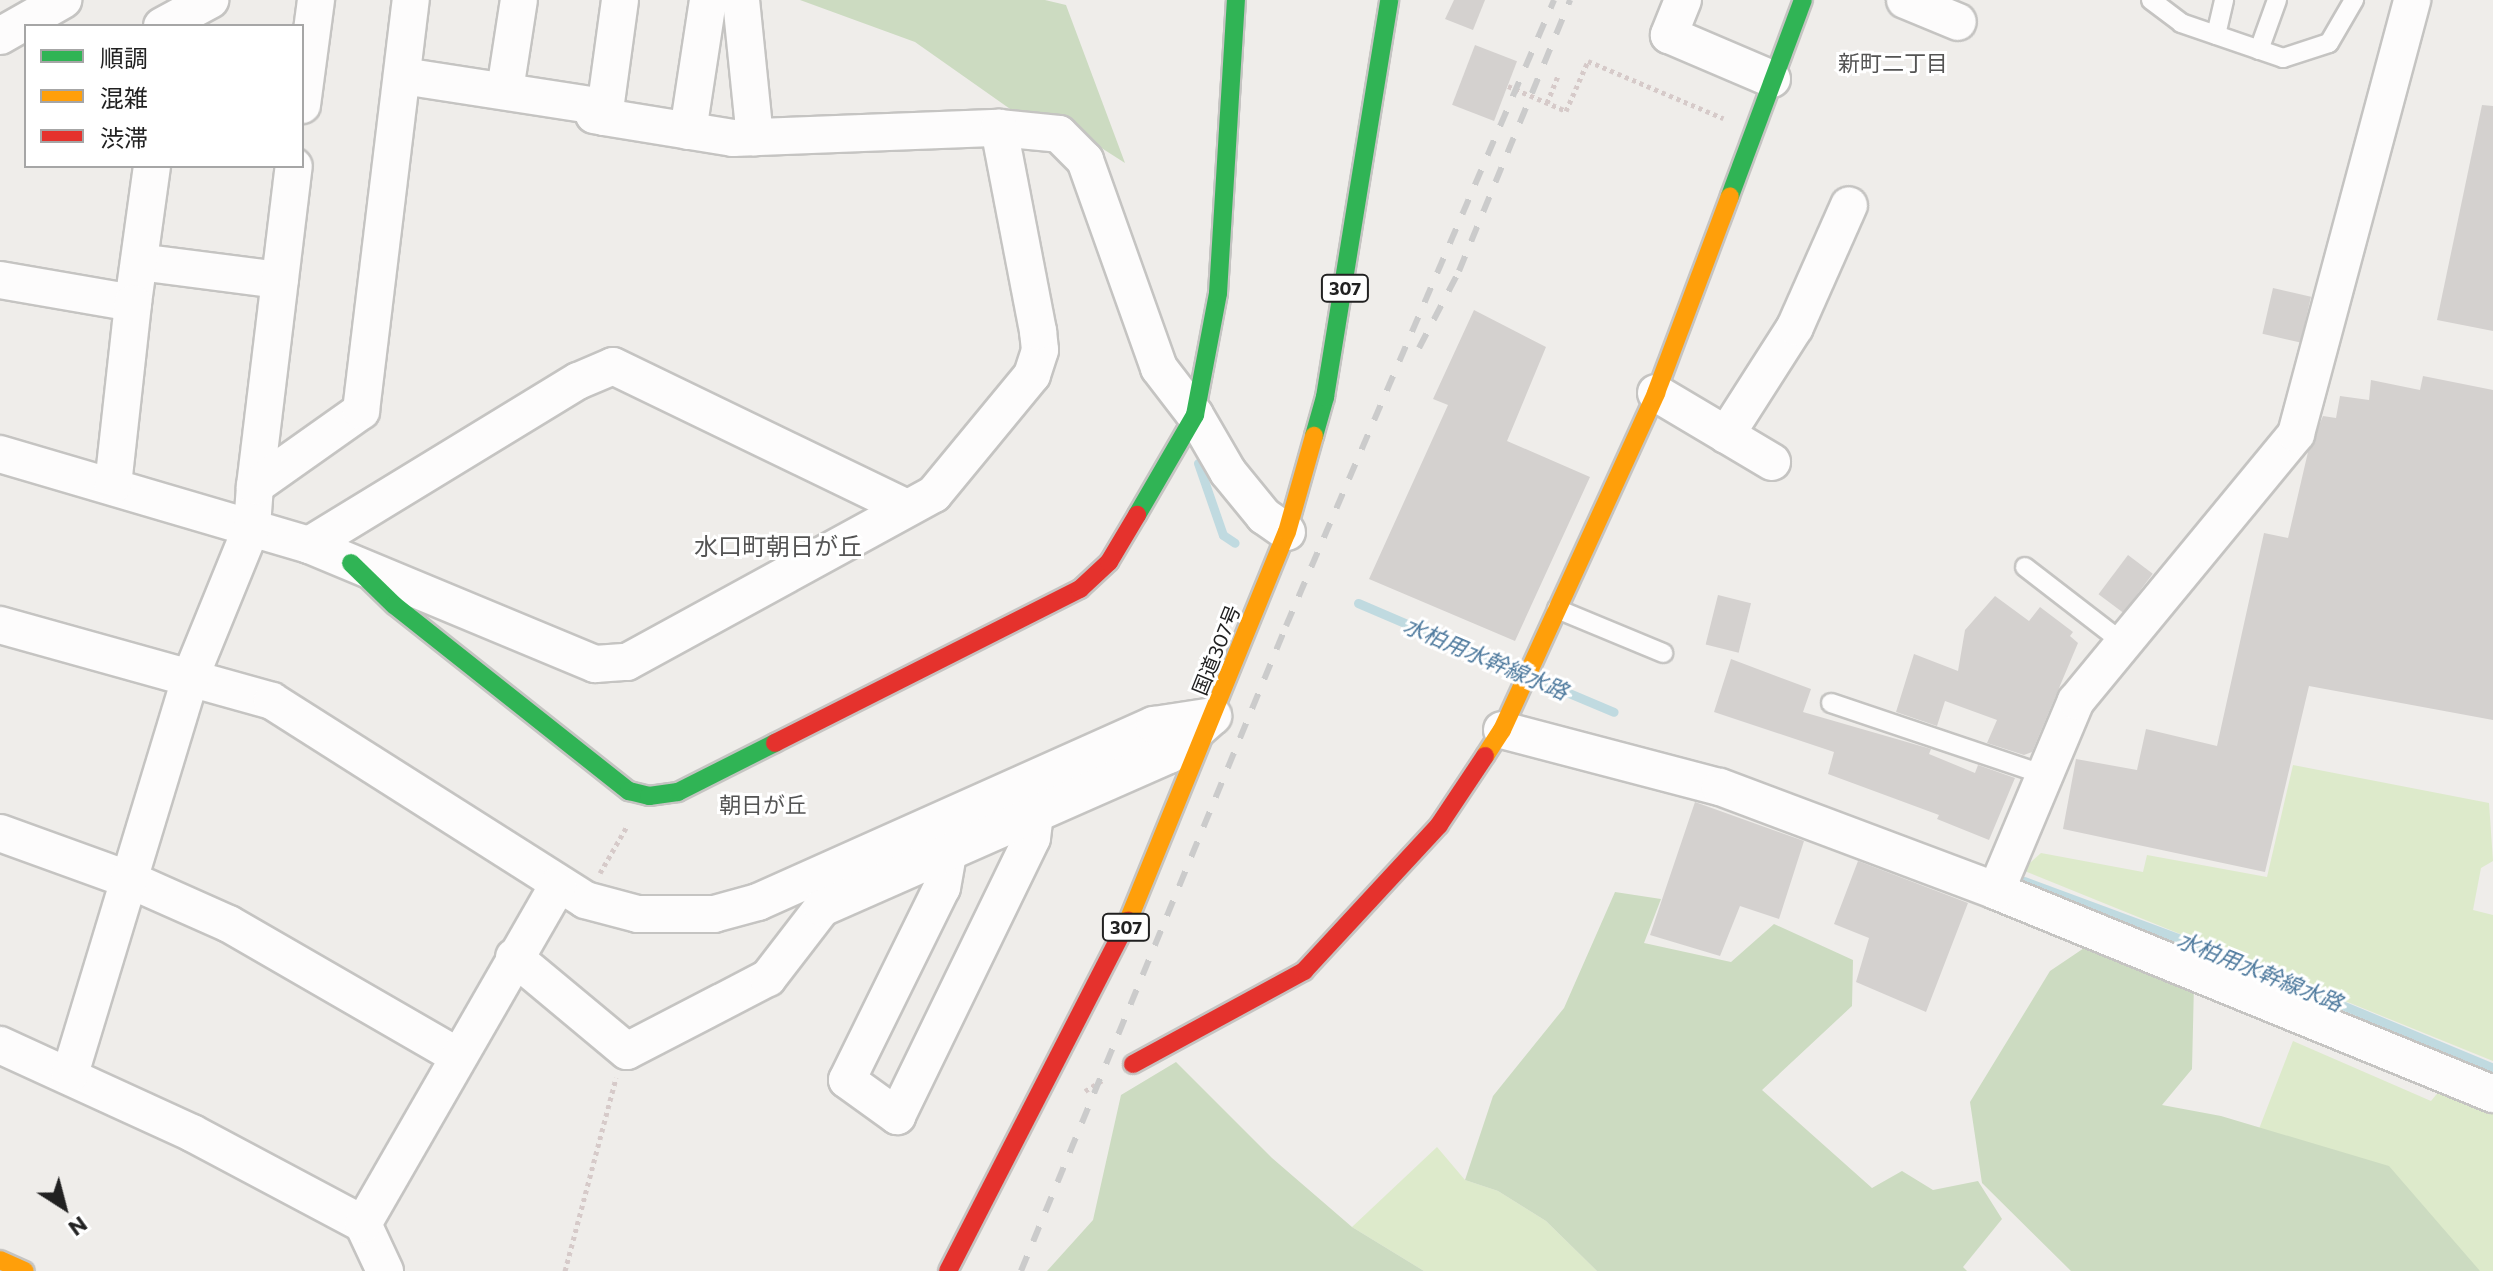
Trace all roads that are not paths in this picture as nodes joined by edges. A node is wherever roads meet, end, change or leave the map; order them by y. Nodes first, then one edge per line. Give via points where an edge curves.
1 (63, 0) edge
2 (210, 0) edge
3 (316, 0) edge
4 (411, 0) edge
5 (519, 0) edge
6 (620, 0) edge
7 (708, 0) edge
8 (741, 0) edge
9 (1236, 0) edge
10 (1389, 0) edge
11 (1683, 0) edge
12 (1803, 0) edge
13 (1905, 0) edge
14 (2151, 0) edge
15 (2224, 0) edge
16 (2277, 0) edge
17 (2354, 0) edge
18 (2412, 0) edge
19 (1958, 22) dead end
20 (169, 24) edge
21 (2216, 35) junction
22 (0, 36) edge
23 (2259, 50) junction
24 (403, 76) junction
25 (1772, 79) junction
26 (304, 90) edge
27 (505, 90) junction
28 (604, 117) junction
29 (999, 128) junction
30 (688, 131) junction
31 (755, 137) junction
32 (152, 168) edge
33 (294, 168) edge
34 (1849, 205) dead end
35 (139, 262) junction
36 (0, 280) edge
37 (280, 280) junction
38 (133, 303) junction
39 (1656, 393) junction
40 (1195, 415) junction
41 (1726, 435) junction
42 (0, 454) edge
43 (1772, 462) dead end
44 (113, 485) junction
45 (255, 486) junction
46 (905, 507) junction
47 (252, 526) junction
48 (1287, 532) junction
49 (309, 545) junction
50 (351, 563) junction
51 (2025, 567) dead end
52 (1555, 608) junction
53 (0, 625) edge
54 (2122, 642) junction
55 (1663, 653) dead end
56 (190, 678) junction
57 (1831, 703) dead end
58 (1213, 716) junction
59 (1502, 730) junction
60 (2045, 775) junction
61 (1035, 812) junction
62 (0, 833) edge
63 (948, 854) junction
64 (130, 880) junction
65 (558, 885) junction
66 (1996, 891) junction
67 (514, 957) junction
68 (0, 1045) edge
69 (458, 1056) junction
70 (1133, 1064) dead end
71 (70, 1074) junction
72 (2493, 1094) edge
73 (363, 1224) junction
74 (0, 1260) edge
75 (25, 1271) edge
76 (385, 1271) edge
77 (948, 1271) edge

1 - 22 street
2 - 20 street
3 - 26 street
4 - 24 street
5 - 27 street
6 - 28 street
7 - 30 street
8 - 31 street
9 - 40 main road via 1218,293
10 - 48 main road, 国道307号 / 307 via 1325,397
11 - 25 street via 1669,35
12 - 25 main road
13 - 19 street
14 - 21 lane via 2167,16
15 - 21 lane
16 - 23 lane
17 - 23 lane via 2340,30 2314,52 2283,58
18 - 54 street via 2296,434 2267,475
21 - 23 lane
24 - 27 street
24 - 45 street via 361,411
25 - 39 main road
27 - 28 street via 591,105 594,115
28 - 30 street
29 - 31 street
29 - 40 street via 1059,134 1079,152 1159,368
29 - 46 street via 1040,350 1032,375 952,477 934,494
30 - 31 street
32 - 35 street
33 - 37 street
34 - 41 street via 1795,327
35 - 37 street
35 - 38 street
36 - 38 street
37 - 45 street
38 - 44 street
39 - 41 street
39 - 52 main road
40 - 48 street via 1228,472 1264,516
40 - 50 main road via 1109,562 1080,589 678,792 649,796 629,791 394,605
41 - 43 street
42 - 44 street
44 - 47 street
45 - 47 street
46 - 49 street via 613,366 578,381
46 - 50 street via 627,662 595,664 550,648
47 - 49 street
47 - 56 street
48 - 58 main road, 国道307号 / 307
49 - 50 street
51 - 54 lane
52 - 55 lane
52 - 59 main road
53 - 56 street
54 - 60 street via 2076,701
56 - 64 street
56 - 65 street via 251,693 294,712
57 - 60 lane
58 - 61 street via 1169,755
58 - 65 street via 1154,725 859,859 758,902 714,914 612,909
58 - 77 main road, 国道307号 / 307 via 1118,946
59 - 66 street via 1720,787
59 - 70 main road via 1439,825 1304,971
60 - 66 street
61 - 63 street
61 - 63 street via 1032,838 897,1116 847,1080 942,887
62 - 64 street
63 - 67 street via 822,908 768,978 627,1051
64 - 69 street via 229,924
64 - 71 street
65 - 67 street
66 - 72 street
67 - 69 street
68 - 71 street
69 - 73 street
71 - 73 street
73 - 76 street
74 - 75 main road

